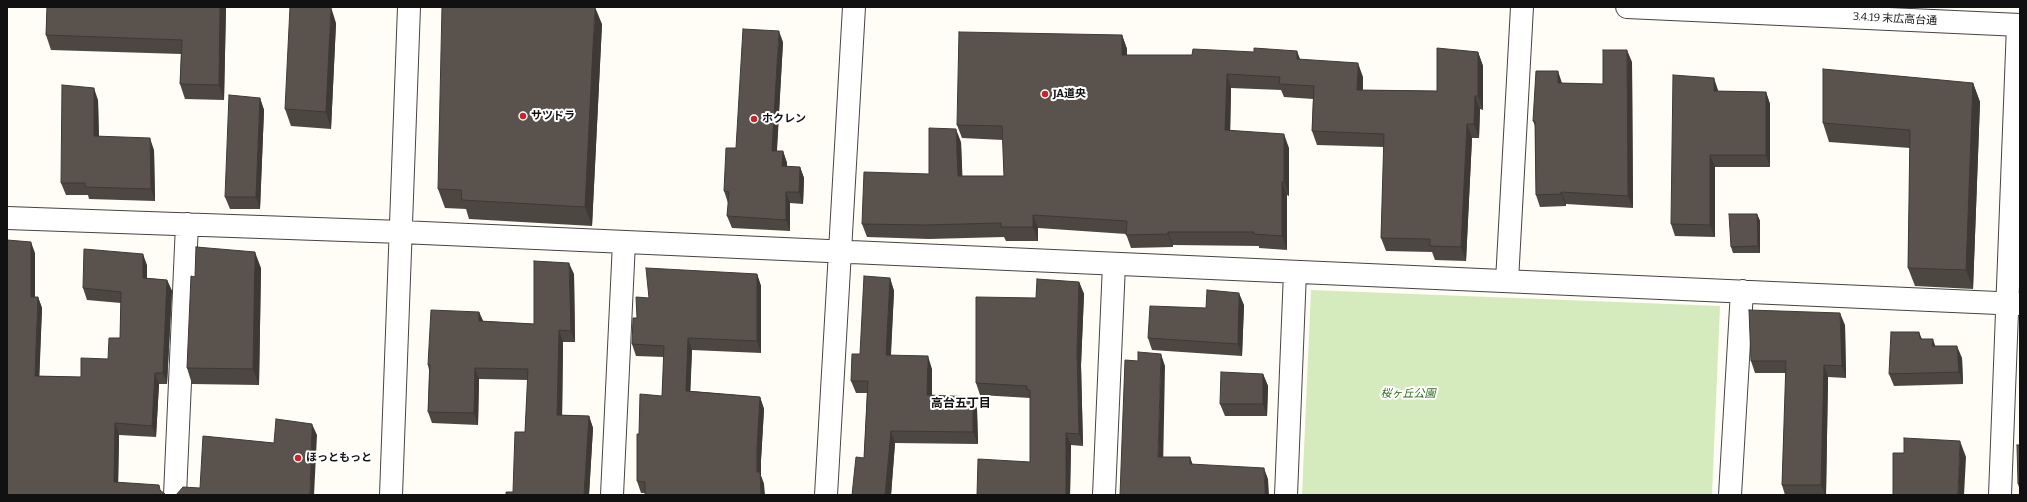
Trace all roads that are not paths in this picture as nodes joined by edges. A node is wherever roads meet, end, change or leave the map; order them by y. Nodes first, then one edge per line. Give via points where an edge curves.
1 (409, 7) edge
2 (854, 7) edge
3 (1522, 7) edge
4 (1627, 7) edge
5 (2019, 25) edge
6 (7, 218) edge
7 (187, 224) junction
8 (402, 232) junction
9 (624, 242) junction
10 (839, 251) junction
11 (1114, 264) junction
12 (1295, 272) junction
13 (1508, 281) junction
14 (1742, 291) junction
15 (2014, 303) edge
16 (175, 495) edge
17 (391, 495) edge
18 (612, 495) edge
19 (826, 495) edge
20 (1104, 495) edge
21 (1286, 495) edge
22 (1730, 495) edge
23 (2000, 495) edge

1 - 8 street
2 - 10 street
3 - 13 street
4 - 5 street, 3.4.19 末広高台通
5 - 15 street
6 - 7 street
7 - 8 street
7 - 16 street
8 - 9 street
8 - 17 street
9 - 10 street
9 - 18 street
10 - 11 street
10 - 19 street
11 - 12 street
11 - 20 street
12 - 13 street
12 - 21 street
13 - 14 street
14 - 15 street
14 - 22 street
15 - 23 street

